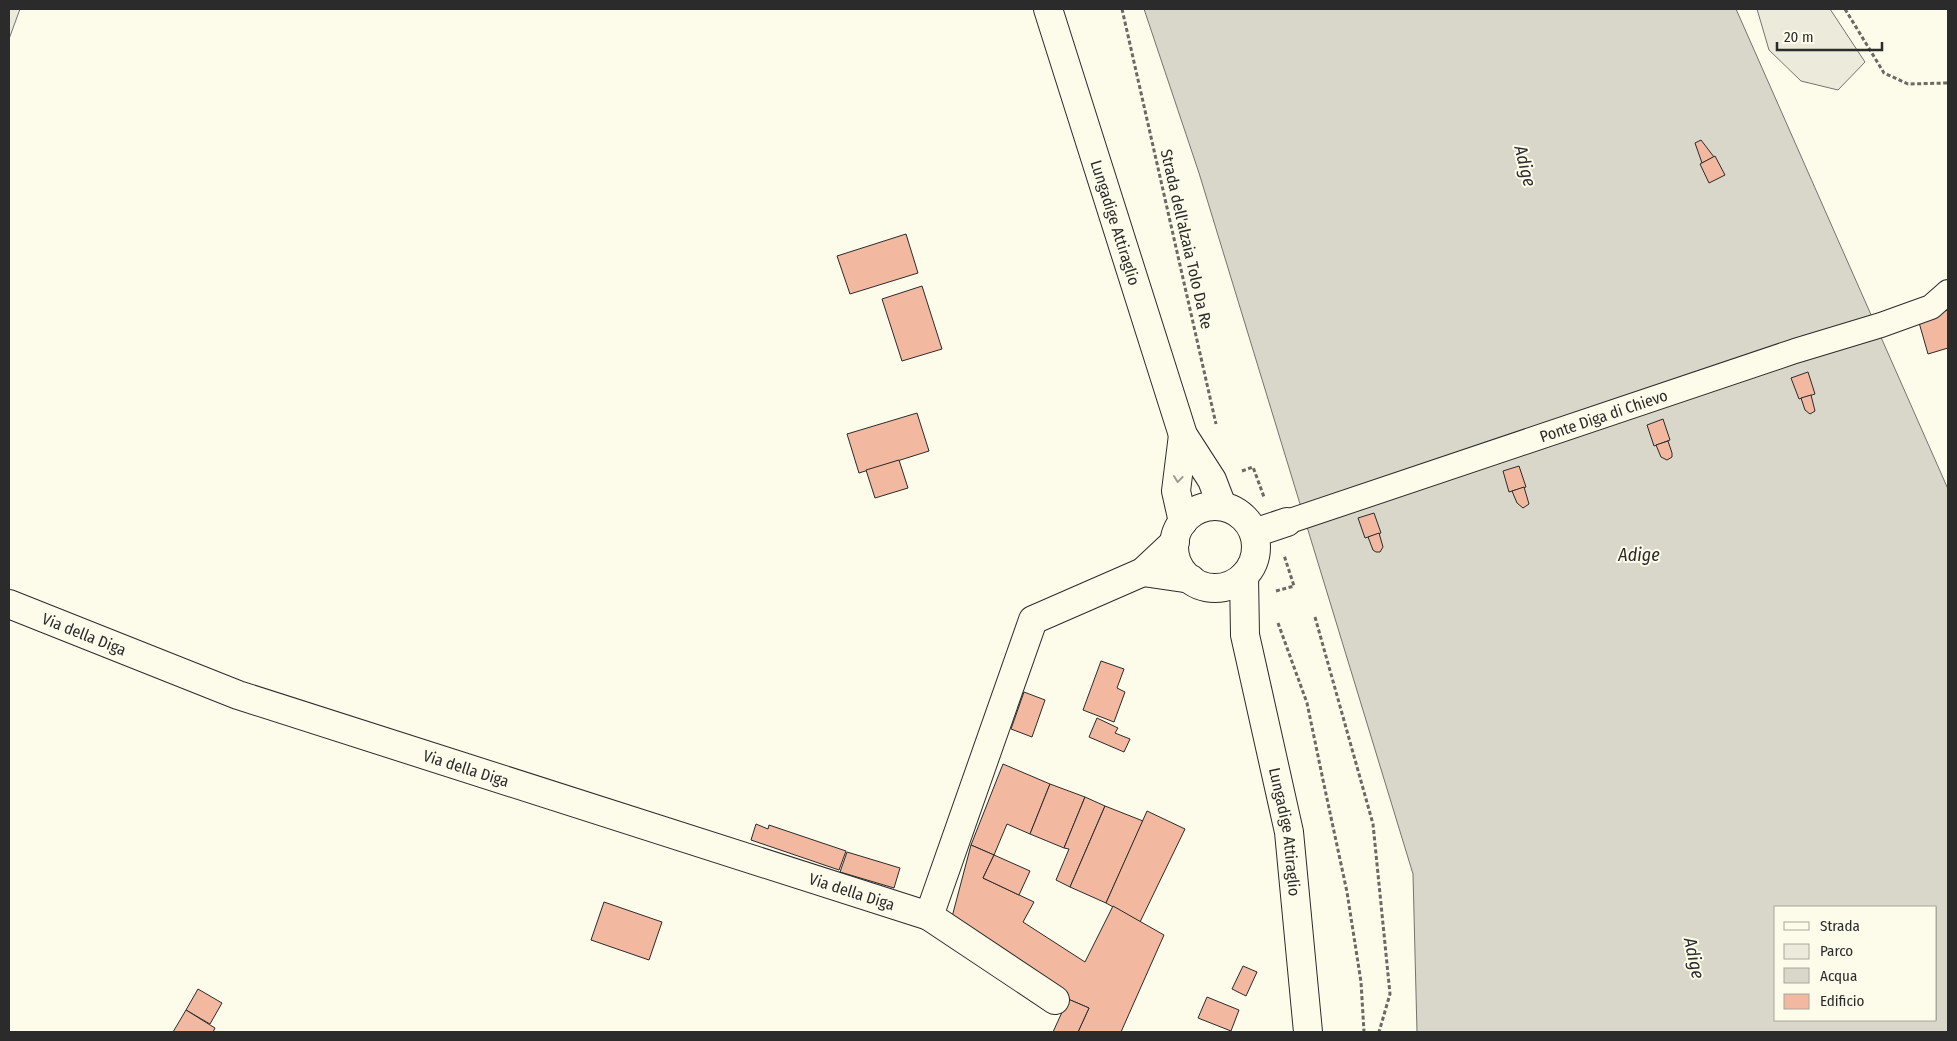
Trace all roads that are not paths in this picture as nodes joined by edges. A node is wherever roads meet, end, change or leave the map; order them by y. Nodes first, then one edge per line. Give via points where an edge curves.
1 (1048, 9) edge
2 (1948, 292) edge
3 (1183, 435) junction
4 (1222, 506) junction
5 (1272, 528) junction
6 (1179, 532) junction
7 (1143, 572) junction
8 (1244, 576) junction
9 (1199, 583) junction
10 (9, 604) edge
11 (1245, 635) junction
12 (929, 916) junction
13 (1055, 1000) dead end
14 (1308, 1032) edge

1 - 3 street, Lungadige Attiraglio
2 - 5 street, Ponte Diga di Chievo via 1931,307 1881,325 1795,350
3 - 4 street, Lungadige Attiraglio via 1212,480
3 -> 6 street, Lungadige Attiraglio via 1176,491
4 - 5 street via 1242,515 1249,523
4 - 6 street via 1196,511
5 - 8 street, Lungadige Attiraglio via 1256,544 1251,567
6 - 7 street
6 - 9 street, Lungadige Attiraglio via 1175,552 1178,563 1183,572
7 - 9 street
7 - 12 street via 1033,620
8 - 9 street via 1221,587
8 - 11 street, Lungadige Attiraglio
9 - 11 street, Lungadige Attiraglio
10 - 12 street, Via della Diga via 238,695
11 - 14 street, Lungadige Attiraglio via 1288,832
12 - 13 street, Via della Diga

